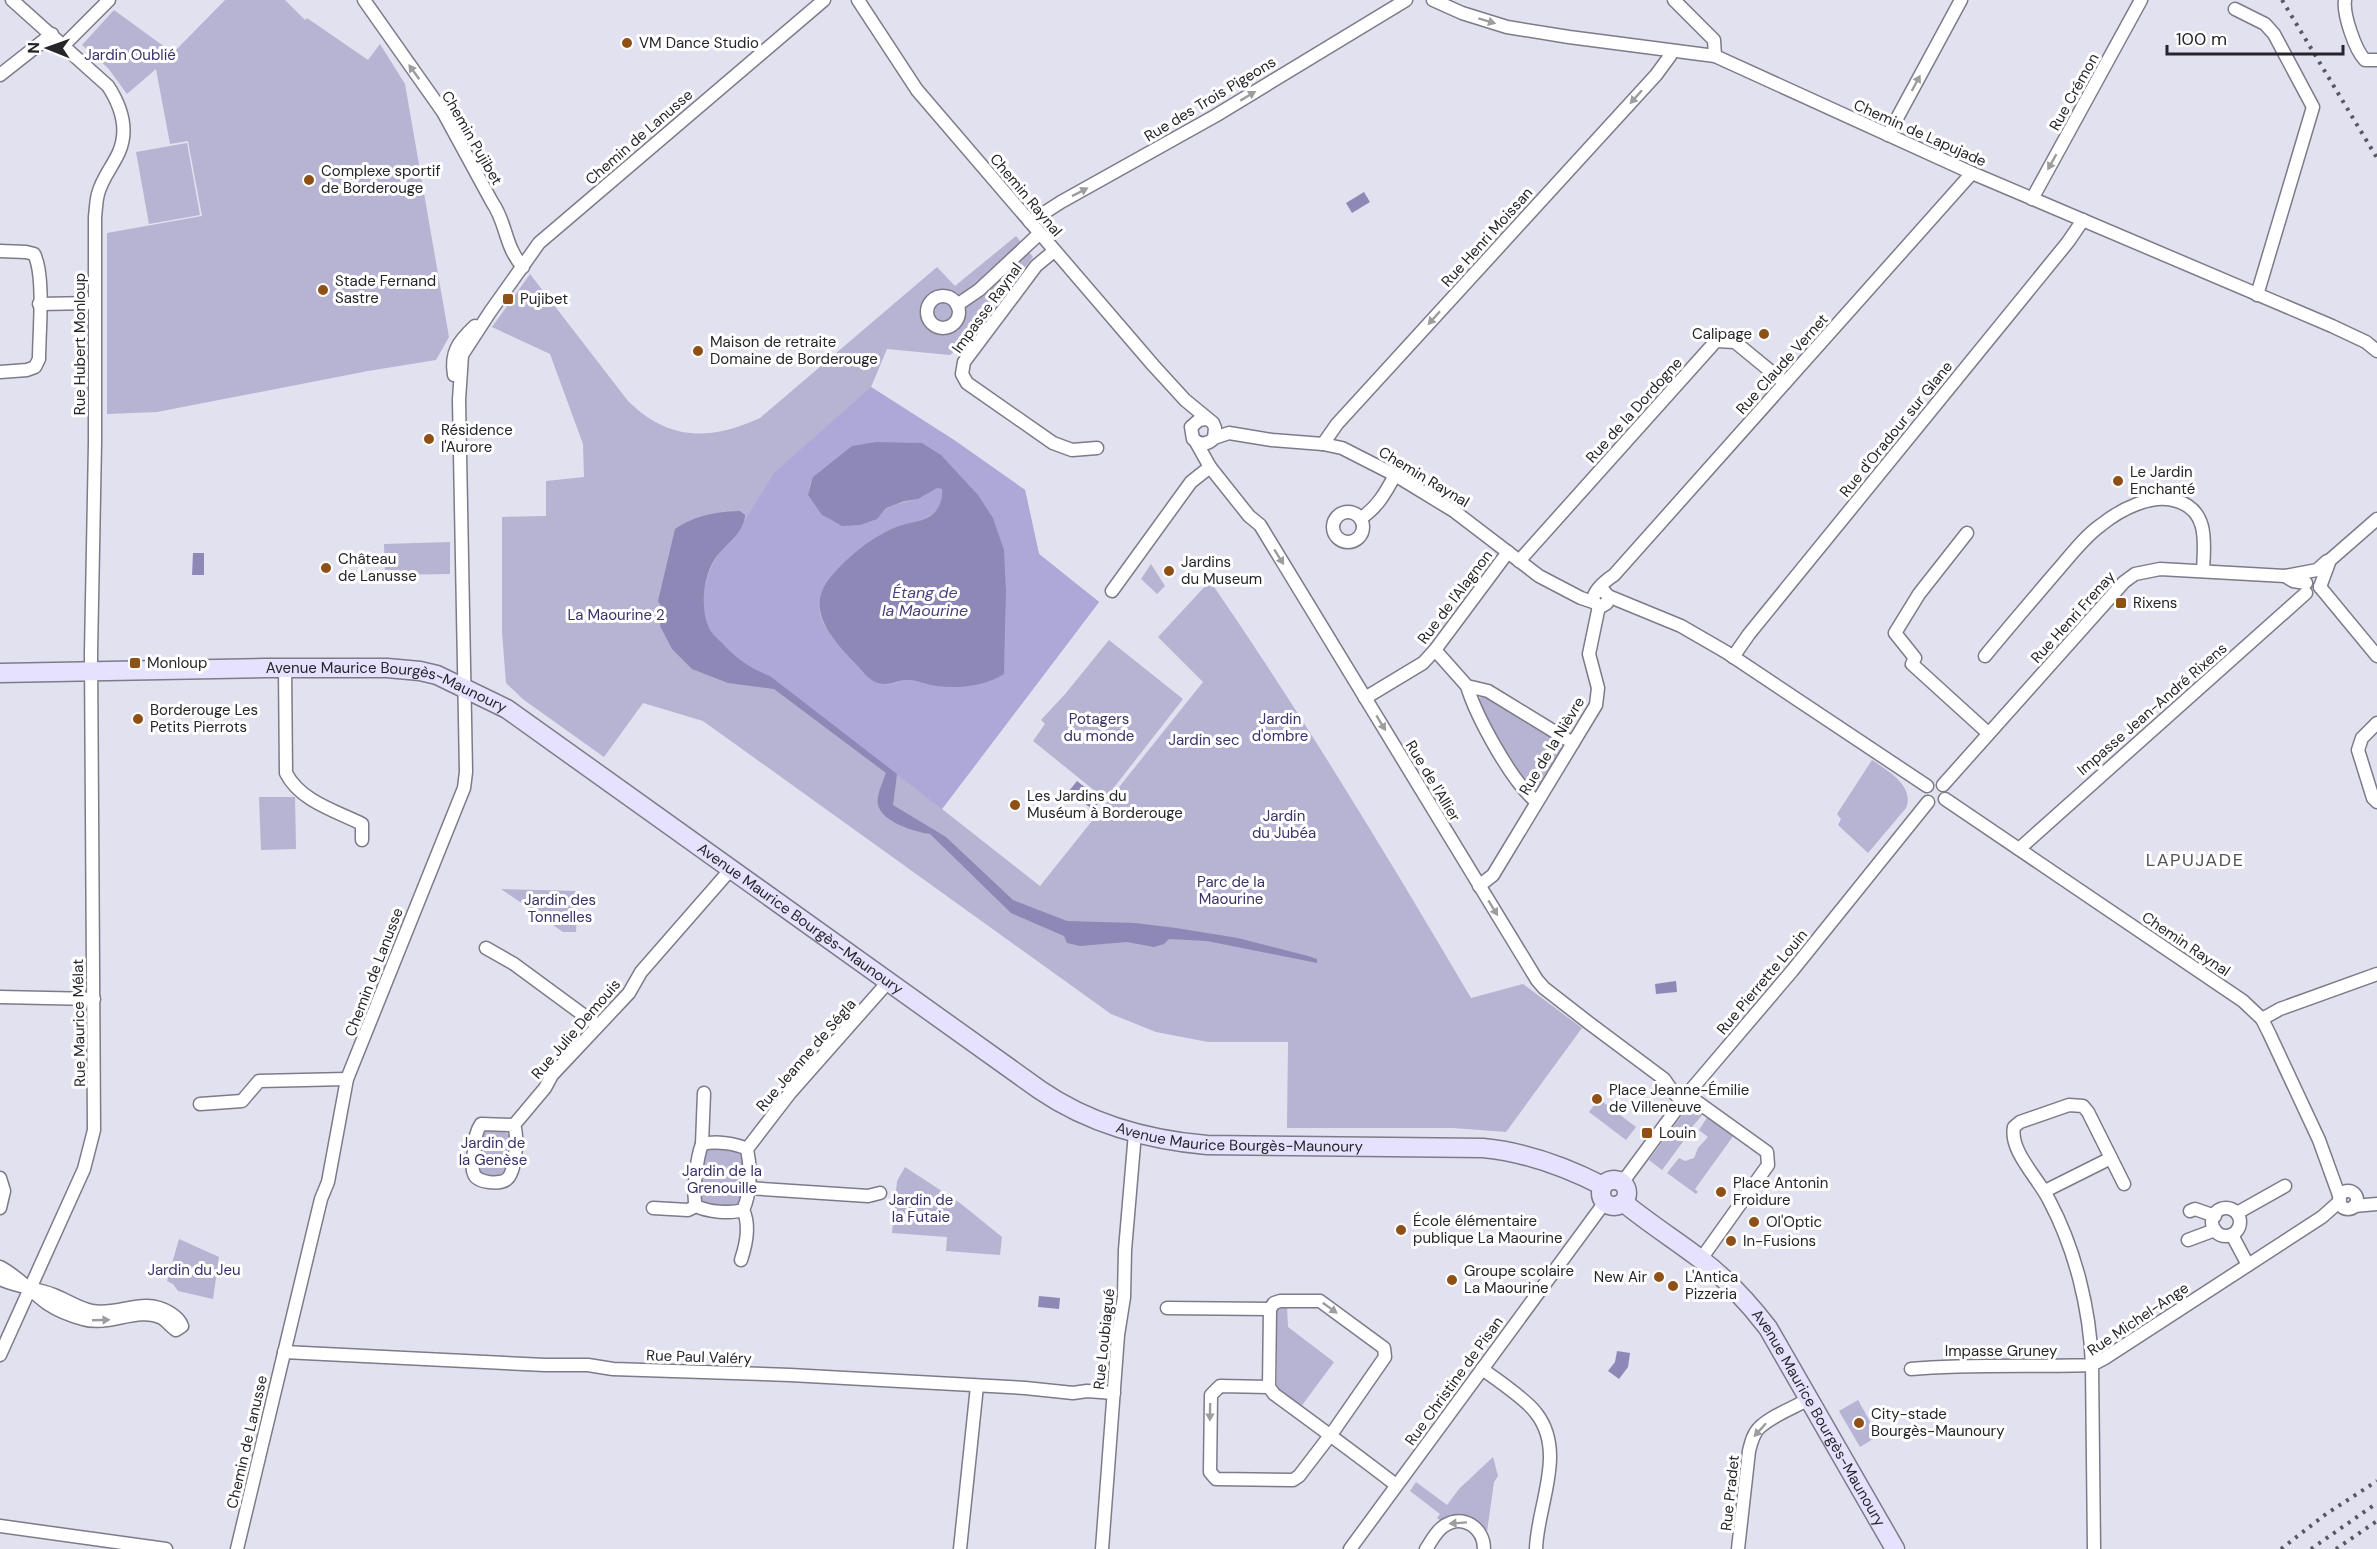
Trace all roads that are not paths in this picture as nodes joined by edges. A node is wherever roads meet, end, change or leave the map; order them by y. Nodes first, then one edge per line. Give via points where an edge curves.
1 (12, 0) edge
2 (109, 0) edge
3 (363, 0) edge
4 (824, 0) edge
5 (858, 0) edge
6 (1406, 0) edge
7 (1433, 0) edge
8 (1674, 0) edge
9 (1961, 0) edge
10 (2141, 0) edge
11 (2345, 0) edge
12 (2235, 9) dead end
13 (52, 34) junction
14 (64, 45) junction
15 (1671, 51) junction
16 (1715, 56) junction
17 (2377, 60) edge
18 (0, 75) edge
19 (1888, 135) junction
20 (1972, 173) junction
21 (2032, 199) junction
22 (2082, 220) junction
23 (1030, 222) junction
24 (1040, 234) junction
25 (1054, 250) junction
26 (0, 251) edge
27 (523, 267) junction
28 (2257, 295) junction
29 (94, 303) junction
30 (39, 304) junction
31 (957, 305) dead end
32 (2377, 351) edge
33 (0, 372) edge
34 (1785, 383) junction
35 (1185, 400) junction
36 (1209, 421) junction
37 (1193, 424) junction
38 (1241, 434) junction
39 (1213, 439) junction
40 (1197, 442) junction
41 (1323, 444) junction
42 (1097, 448) dead end
43 (1210, 467) junction
44 (1395, 475) junction
45 (1361, 518) dead end
46 (2377, 519) edge
47 (1967, 533) dead end
48 (1508, 552) junction
49 (1519, 561) junction
50 (2203, 571) junction
51 (2313, 580) junction
52 (1112, 591) dead end
53 (1601, 598) junction
54 (1435, 651) junction
55 (1984, 656) dead end
56 (2377, 656) edge
57 (1733, 657) junction
58 (285, 668) junction
59 (91, 672) junction
60 (0, 673) edge
61 (463, 686) junction
62 (1467, 686) junction
63 (1365, 698) junction
64 (2377, 723) edge
65 (1988, 733) junction
66 (1573, 743) junction
67 (1943, 785) junction
68 (1927, 786) junction
69 (1945, 799) junction
70 (1537, 802) junction
71 (1928, 802) junction
72 (2377, 802) edge
73 (362, 840) dead end
74 (2019, 849) junction
75 (731, 869) junction
76 (1479, 886) junction
77 (486, 948) dead end
78 (2377, 974) edge
79 (888, 982) junction
80 (0, 997) edge
81 (94, 999) junction
82 (2262, 1019) junction
83 (597, 1025) junction
84 (347, 1079) junction
85 (704, 1093) dead end
86 (1686, 1096) junction
87 (200, 1104) dead end
88 (514, 1125) junction
89 (1135, 1133) junction
90 (702, 1144) junction
91 (747, 1149) junction
92 (2111, 1158) junction
93 (0, 1178) edge
94 (1622, 1184) joint
95 (2124, 1184) dead end
96 (2285, 1186) dead end
97 (748, 1188) junction
98 (2045, 1191) junction
99 (880, 1193) dead end
100 (1610, 1197) junction
101 (2377, 1198) edge
102 (2348, 1200) junction
103 (2377, 1204) edge
104 (696, 1206) junction
105 (0, 1208) edge
106 (653, 1208) dead end
107 (743, 1210) junction
108 (2190, 1211) dead end
109 (2237, 1213) junction
110 (2215, 1216) junction
111 (2215, 1230) junction
112 (2232, 1235) junction
113 (2188, 1240) dead end
114 (1701, 1259) junction
115 (741, 1260) dead end
116 (2248, 1265) junction
117 (0, 1267) edge
118 (0, 1279) edge
119 (31, 1288) junction
120 (1272, 1306) junction
121 (1167, 1308) dead end
122 (78, 1312) junction
123 (284, 1352) junction
124 (0, 1355) edge
125 (2091, 1365) junction
126 (1482, 1368) junction
127 (1911, 1369) dead end
128 (977, 1386) junction
129 (1269, 1387) junction
130 (1114, 1393) junction
131 (1809, 1399) junction
132 (1330, 1436) junction
133 (1396, 1485) junction
134 (0, 1526) edge
135 (166, 1549) edge
136 (237, 1549) edge
137 (960, 1549) edge
138 (1102, 1549) edge
139 (1350, 1549) edge
140 (1426, 1549) edge
141 (1484, 1549) edge
142 (1536, 1549) edge
143 (1738, 1549) edge
144 (1895, 1549) edge
145 (2094, 1549) edge

1 - 13 street
2 - 14 street
27 -> 3 street, Chemin Pujibet via 509,248 501,215 443,112
4 - 27 street, Chemin de Lanusse via 539,243
5 - 23 street, Chemin Raynal via 916,90
23 -> 6 street, Rue des Trois Pigeons
7 -> 15 street, Chemin de Lapujade via 1508,27
8 - 16 street via 1714,40
19 -> 9 street
10 -> 21 street, Rue Crémon
11 - 17 street via 2345,12 2359,53 2365,60
12 - 28 street via 2265,24 2274,34 2313,107
13 - 14 street
13 - 18 street
14 - 29 street, Rue Hubert Monloup via 108,86 122,115 119,151 98,193
15 - 16 street, Chemin de Lapujade
15 -> 41 street, Rue Henri Moissan via 1656,75 1337,424
16 - 19 street, Chemin de Lapujade
19 - 20 street, Chemin de Lapujade
20 - 21 street, Chemin de Lapujade
20 - 34 street, Rue Claude Vernet
21 - 22 street, Chemin de Lapujade
22 - 28 street, Chemin de Lapujade
22 - 57 street, Rue d'Oradour sur Glane
23 - 24 street, Chemin Raynal
24 - 25 street, Chemin Raynal
24 - 31 street
25 - 35 street, Chemin Raynal
25 - 42 street, Impasse Raynal via 1036,266 964,362 962,374 967,383 1053,443 1072,450
26 - 30 street via 34,254 39,262
27 - 61 street, Chemin de Lanusse via 490,312 461,339 454,353 464,575
28 - 32 street, Chemin de Lapujade via 2332,326
29 - 30 street
29 - 59 street, Rue Hubert Monloup
30 - 33 street via 39,359 35,367
34 - 49 street, Rue de la Dordogne via 1735,342 1716,341
34 - 53 street, Rue Claude Vernet via 1614,575
35 - 36 street, Chemin Raynal
35 - 37 street, Chemin Raynal
36 - 37 street
36 - 38 street, Chemin Raynal
36 - 39 street via 1215,428
37 - 40 street via 1191,436
38 - 39 street, Chemin Raynal via 1220,434
38 - 41 street, Chemin Raynal
39 - 40 street via 1204,444
39 - 43 street via 1208,456
40 - 43 street, Rue de l'Allier
41 - 44 street, Chemin Raynal via 1359,455
43 - 52 street via 1191,482
43 -> 63 street, Rue de l'Allier via 1260,525
44 - 45 street via 1371,512
44 - 48 street, Chemin Raynal via 1454,511
46 - 51 street, Impasse Jean-André Rixens
47 - 65 street via 1919,594 1896,633 1915,658 1912,664
48 - 49 street, Chemin Raynal
48 - 54 street, Rue de l'Alagnon
49 - 53 street, Chemin Raynal via 1572,592
50 - 51 street, Rue Henri Frenay
50 - 55 street via 2204,531 2195,511 2172,499 2138,504 2100,525
50 - 65 street, Rue Henri Frenay via 2145,570 2124,582
51 - 56 street
51 - 74 street, Impasse Jean-André Rixens
53 - 57 street, Chemin Raynal via 1681,626
53 - 66 street, Rue de la Nièvre via 1589,654 1598,696
54 - 62 street
54 - 63 street, Rue de l'Alagnon via 1423,663
57 - 68 street, Chemin Raynal
58 - 59 street, Avenue Maurice Bourgès-Maunoury
58 - 61 street, Avenue Maurice Bourgès-Maunoury via 420,671
58 - 73 street via 286,773 290,782 305,796 362,824
59 - 60 street, Avenue Maurice Bourgès-Maunoury
59 - 81 street, Rue Maurice Mélat
61 - 75 street, Avenue Maurice Bourgès-Maunoury via 507,709
61 - 84 street, Chemin de Lanusse via 464,788
62 - 66 street via 1488,691
62 - 70 street via 1474,709 1521,787
63 -> 76 street, Rue de l'Allier
64 - 72 street via 2362,738 2358,750
65 - 67 street, Rue Henri Frenay
66 - 70 street, Rue de la Nièvre
67 - 68 street via 1938,782
67 - 69 street
68 - 71 street
69 - 71 street via 1940,803
69 - 74 street, Chemin Raynal
70 - 76 street, Rue de la Nièvre via 1493,875
71 - 86 street, Rue Pierrette Louin
74 - 82 street, Chemin Raynal via 2243,1001
75 - 79 street, Avenue Maurice Bourgès-Maunoury
75 - 83 street, Rue Julie Demouis via 642,972 629,993
76 -> 86 street, Rue de l'Allier via 1544,988 1664,1079 1673,1092
77 - 83 street
78 - 82 street
79 - 89 street, Avenue Maurice Bourgès-Maunoury via 1048,1096
79 - 91 street, Rue Jeanne de Ségla
80 - 81 street
81 - 119 street, Rue Maurice Mélat via 92,1145
82 - 102 street, Chemin Raynal via 2334,1178
83 - 88 street, Rue Julie Demouis
84 - 87 street via 259,1081 242,1101
84 - 123 street, Chemin de Lanusse via 328,1182
85 - 90 street
86 - 94 street, Rue Pierrette Louin
86 - 114 street via 1769,1157 1768,1165
88 - 88 street via 487,1123 476,1131 472,1167 479,1180 501,1182 513,1172 517,1133
89 - 100 street, Avenue Maurice Bourgès-Maunoury via 1207,1145 1502,1150 1564,1169
89 - 130 street, Rue Loubiagué
90 - 91 street via 730,1144
90 - 104 street
91 - 97 street
92 - 95 street
92 - 98 street
92 - 98 street via 2082,1106 2069,1105 2020,1122 2014,1127 2013,1141
93 - 105 street via 4,1191
94 - 100 street via 1626,1195
96 - 109 street
97 - 99 street via 868,1196
97 - 107 street
98 - 125 street via 2074,1257
100 - 114 street, Avenue Maurice Bourgès-Maunoury
100 - 126 street, Rue Christine de Pisan
101 - 102 street
102 - 103 street
102 - 116 street, Rue Michel-Ange
104 - 106 street via 688,1210
104 - 107 street
107 - 115 street via 747,1219
108 - 110 street
109 - 110 street via 2225,1209
109 - 112 street via 2240,1222
110 - 111 street
111 - 112 street via 2221,1235
111 - 113 street
112 - 116 street
114 - 131 street, Avenue Maurice Bourgès-Maunoury via 1740,1293 1763,1322
116 - 125 street, Rue Michel-Ange
117 - 119 street
118 - 119 street
119 - 122 street via 49,1305
119 - 124 street, Rue Maurice Mélat
120 - 121 street
120 - 129 street
120 -> 132 street via 1280,1301 1320,1301 1384,1348 1385,1357
122 -> 122 street via 100,1321 149,1315 163,1319 176,1330 182,1326 170,1313 149,1305
123 - 128 street, Rue Paul Valéry
123 - 136 street, Chemin de Lanusse
125 - 127 street, Impasse Gruney
125 - 145 street, Rue Michel-Ange
126 - 133 street, Rue Christine de Pisan
126 - 142 street via 1536,1412 1547,1433 1550,1456
128 - 130 street, Rue Paul Valéry
128 - 137 street
129 - 132 street
129 -> 132 street via 1220,1386 1211,1395 1210,1472 1216,1479 1293,1480
130 - 138 street, Rue Loubiagué
131 -> 143 street, Rue Pradet via 1758,1429 1749,1450
131 - 144 street, Avenue Maurice Bourgès-Maunoury
132 - 133 street
133 - 139 street, Rue Christine de Pisan
134 - 135 street
141 -> 140 street via 1482,1535 1473,1525 1461,1521 1440,1528

